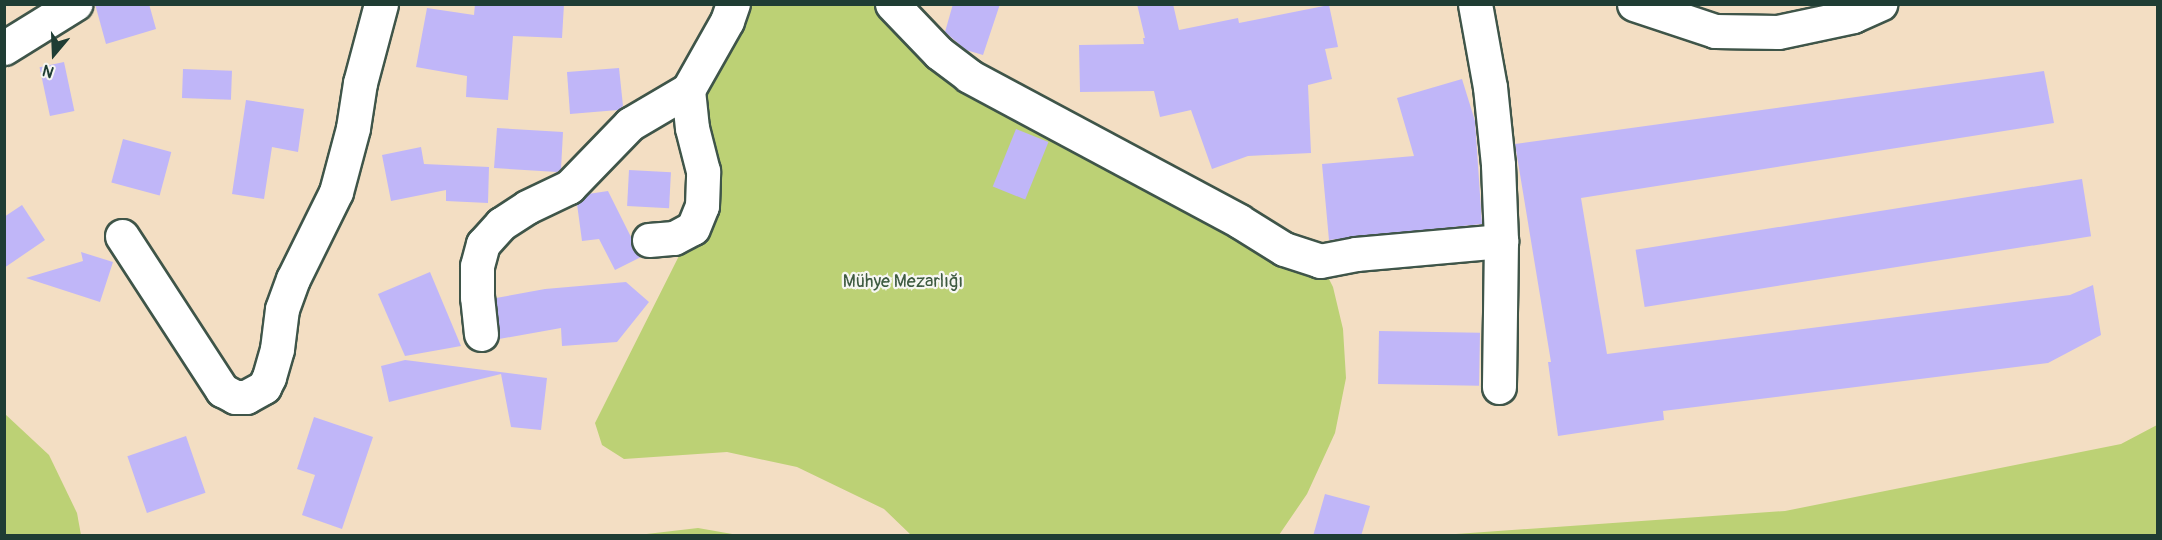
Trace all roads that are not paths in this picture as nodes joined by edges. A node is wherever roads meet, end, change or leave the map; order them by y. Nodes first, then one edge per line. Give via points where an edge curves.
1 (75, 4) edge
2 (381, 4) edge
3 (733, 4) edge
4 (892, 4) edge
5 (1475, 4) edge
6 (1634, 4) edge
7 (1880, 4) edge
8 (4, 48) edge
9 (688, 90) junction
10 (122, 236) dead end
11 (649, 240) dead end
12 (1501, 241) junction
13 (481, 334) dead end
14 (1499, 387) dead end

1 - 8 street
2 - 10 street via 336,192 293,279 264,387 246,397 235,397 222,390
3 - 9 street
4 - 12 street via 939,53 969,76 1284,249 1320,261 1356,254
5 - 12 street via 1490,87
6 - 7 street via 1715,31 1778,32 1853,16
9 - 11 street via 703,171 702,207 693,228 674,238
9 - 13 street via 630,124 569,187 501,224 483,244 477,266
12 - 14 street

